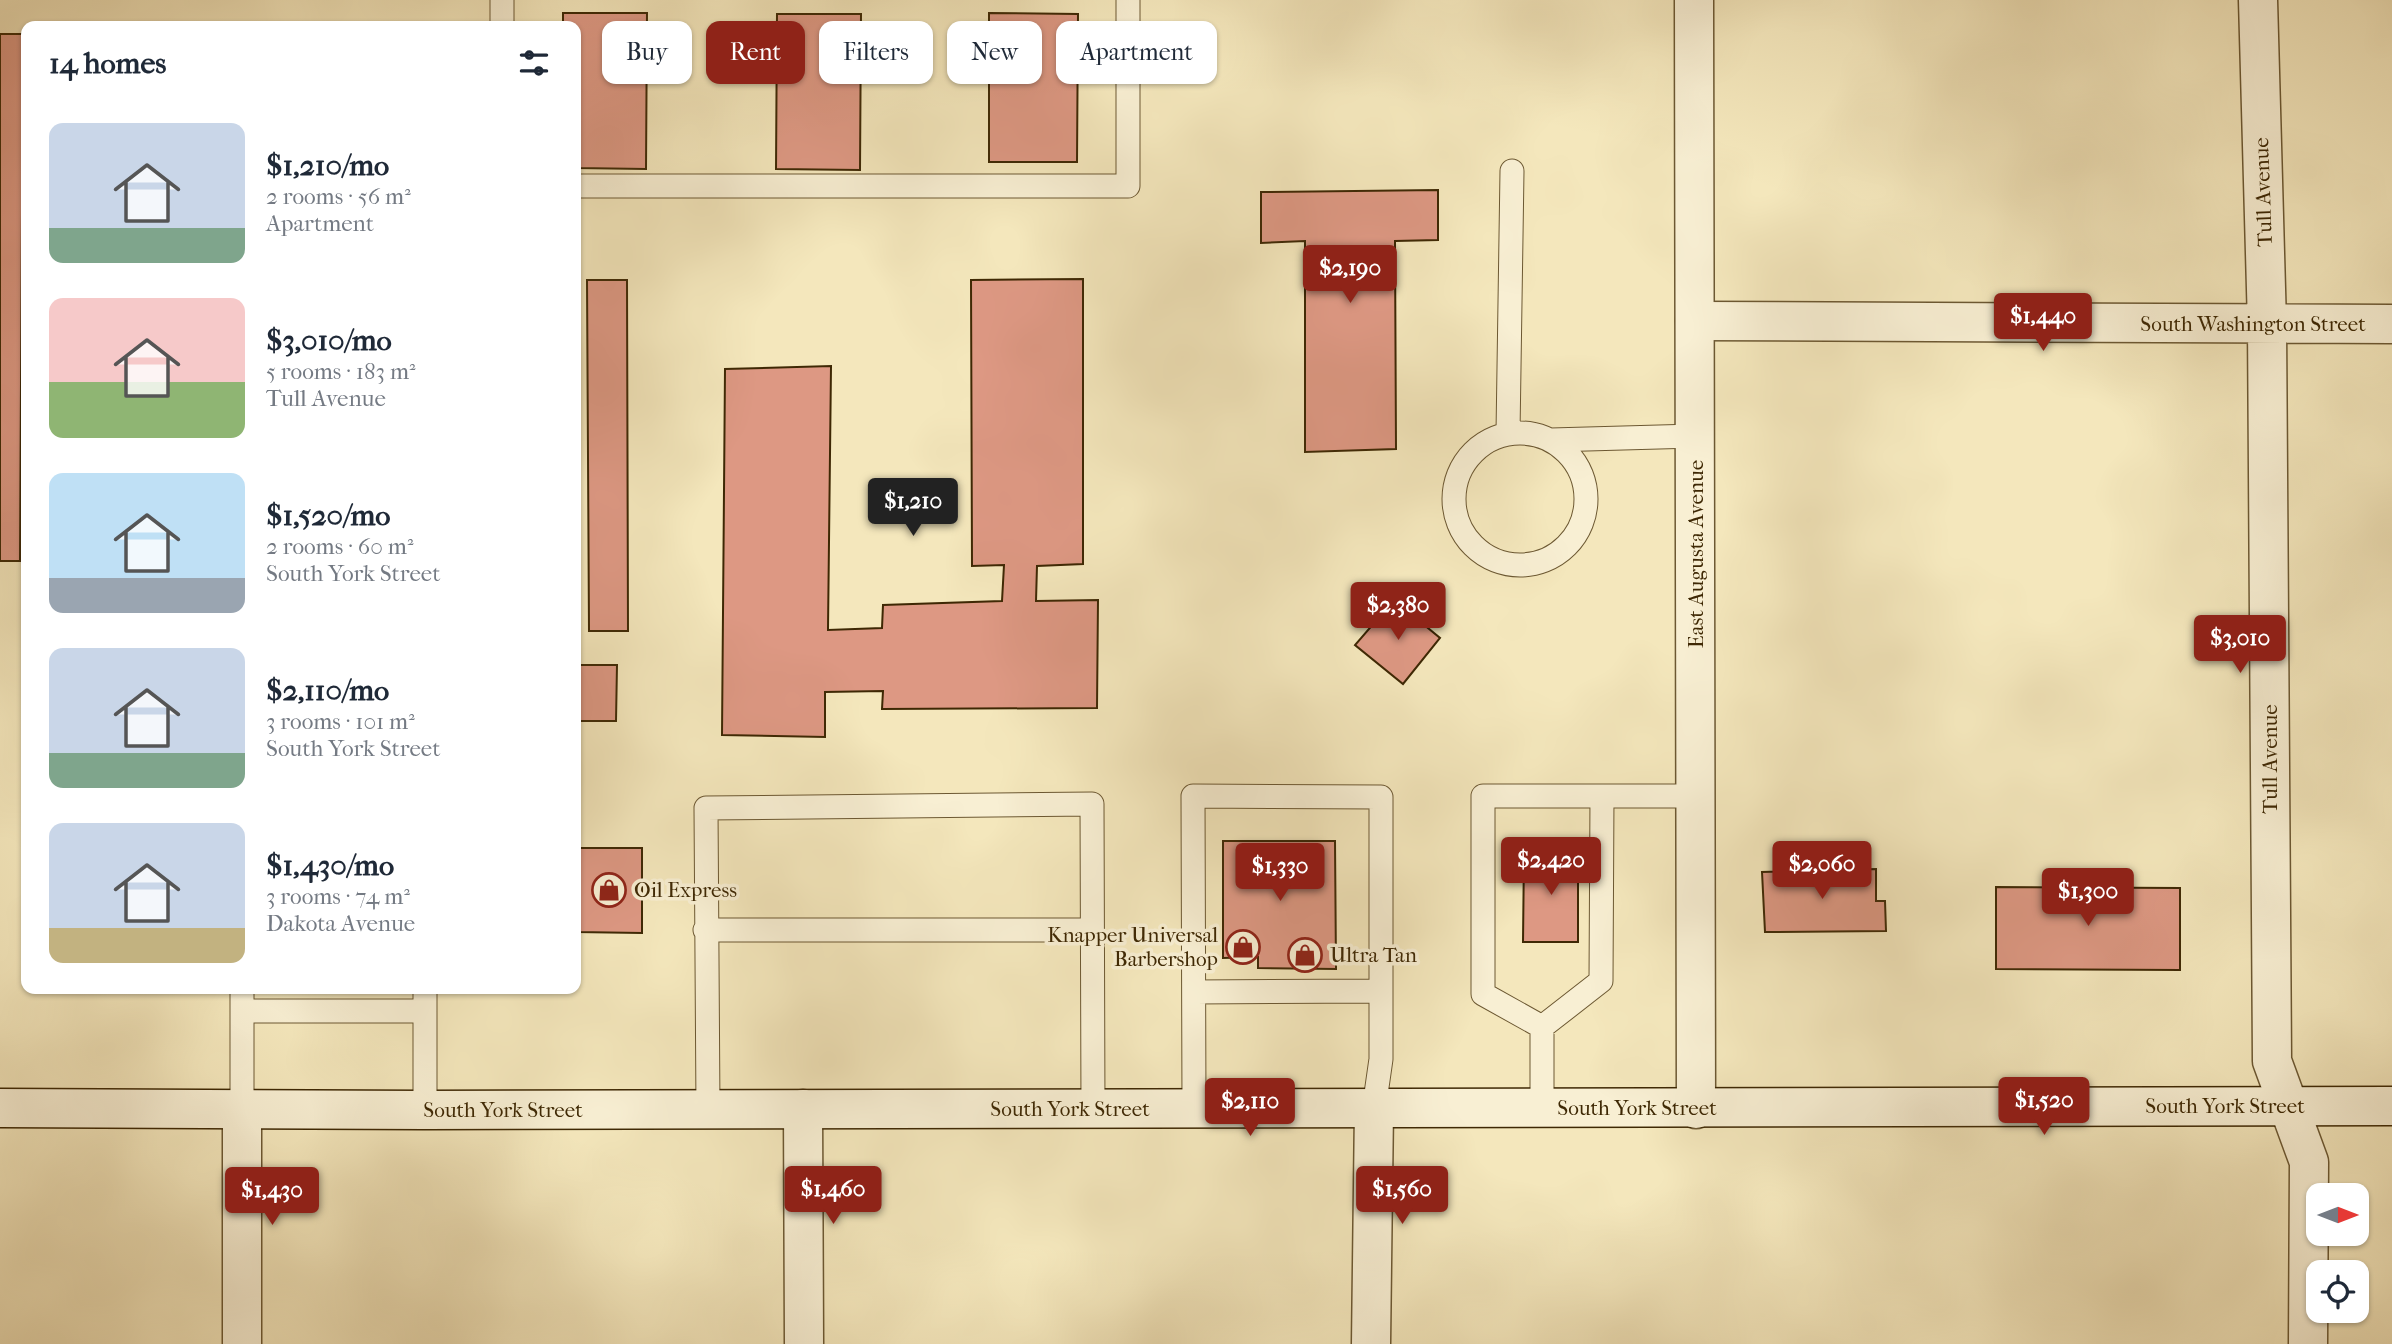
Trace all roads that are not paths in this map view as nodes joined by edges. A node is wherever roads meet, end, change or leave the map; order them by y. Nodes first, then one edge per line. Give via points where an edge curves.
1 (502, 0) edge
2 (1128, 0) edge
3 (1694, 0) edge
4 (2258, 0) edge
5 (502, 21) edge
6 (1511, 171) dead end
7 (581, 186) edge
8 (1695, 321) junction
9 (2392, 324) edge
10 (2267, 325) junction
11 (1508, 433) junction
12 (1695, 436) junction
13 (1551, 440) junction
14 (1602, 796) junction
15 (1697, 796) junction
16 (705, 930) junction
17 (1092, 930) junction
18 (1381, 991) junction
19 (1194, 992) junction
20 (242, 1000) edge
21 (425, 1000) edge
22 (1542, 1027) junction
23 (2392, 1105) edge
24 (2288, 1106) junction
25 (0, 1108) edge
26 (1194, 1108) junction
27 (1374, 1108) junction
28 (1542, 1108) junction
29 (708, 1109) junction
30 (803, 1109) junction
31 (1093, 1109) junction
32 (1696, 1109) junction
33 (242, 1110) junction
34 (425, 1110) junction
35 (242, 1344) edge
36 (804, 1344) edge
37 (1371, 1344) edge
38 (2308, 1344) edge

1 - 5 lane
2 - 7 lane via 1128,186
3 - 8 street, East Augusta Avenue
4 - 10 street, Tull Avenue
6 - 11 lane
8 - 10 street, South Washington Street
8 - 12 street, East Augusta Avenue
9 - 10 street, South Washington Street
10 - 24 street, Tull Avenue via 2273,1060
11 - 13 lane via 1530,433
11 - 13 lane via 1469,455 1453,495 1465,536 1479,552 1498,562 1540,562 1560,552 1583,517 1586,495 1581,473 1569,454
12 - 13 lane
12 - 15 street, East Augusta Avenue
14 - 15 lane
14 - 22 lane via 1601,981
14 - 22 lane via 1483,796 1483,994
15 - 32 street, East Augusta Avenue
16 - 17 lane
16 - 17 lane via 706,808 1092,804
16 - 29 lane
17 - 31 lane
18 - 19 lane
18 - 19 lane via 1381,797 1194,796
18 - 27 lane via 1381,1059
19 - 26 lane
20 - 21 lane
20 - 33 lane
21 - 34 lane
22 - 28 lane
23 - 24 street, South York Street
24 - 32 street, South York Street
24 - 38 street, Tull Avenue via 2309,1162
25 - 33 street, South York Street
26 - 27 street, South York Street
26 - 31 street, South York Street
27 - 28 street, South York Street
27 - 37 street
28 - 32 street, South York Street
29 - 30 street, South York Street
29 - 34 street, South York Street
30 - 31 street, South York Street
30 - 36 street
33 - 34 street, South York Street
33 - 35 street

